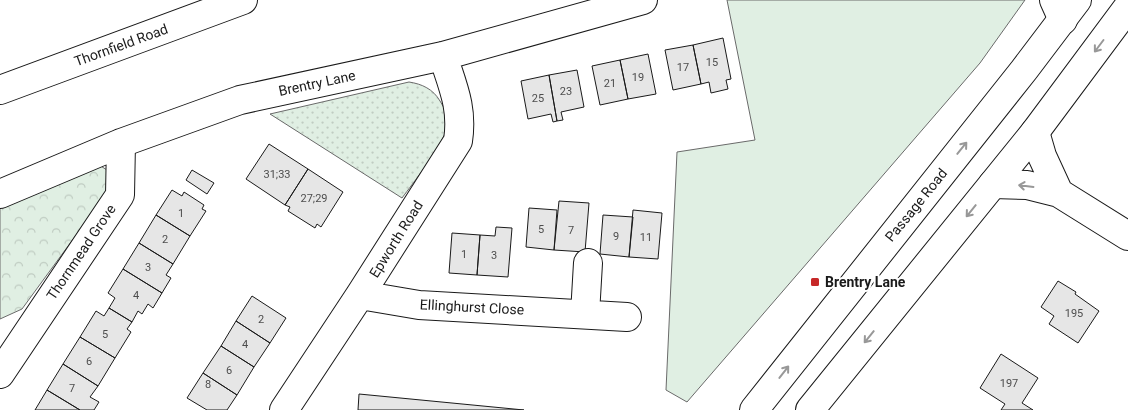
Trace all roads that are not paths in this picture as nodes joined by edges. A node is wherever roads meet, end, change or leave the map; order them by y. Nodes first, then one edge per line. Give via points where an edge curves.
1 (243, 0) edge
2 (643, 0) edge
3 (1065, 7) edge
4 (1128, 7) edge
5 (443, 56) junction
6 (0, 90) edge
7 (1035, 132) junction
8 (121, 143) junction
9 (993, 184) junction
10 (1059, 193) junction
11 (0, 194) edge
12 (1128, 236) edge
13 (588, 263) dead end
14 (360, 295) junction
15 (585, 314) junction
16 (627, 316) dead end
17 (5, 356) edge
18 (284, 410) edge
19 (754, 410) edge
20 (810, 410) edge

1 - 6 street, Thornfield Road
2 - 5 street, Brentry Lane
19 -> 3 street, Passage Road
4 -> 7 street
5 - 8 street, Brentry Lane via 240,100
5 - 14 street, Epworth Road via 459,104 461,123 458,141
7 - 9 street
7 - 10 street
8 - 11 street, Brentry Lane
8 - 17 street, Thornmead Grove via 120,195
10 -> 9 street via 1027,185
9 -> 20 street
10 - 12 street
13 - 15 street
14 - 15 street, Ellinghurst Close via 419,305
14 - 18 street, Epworth Road
15 - 16 street, Ellinghurst Close

